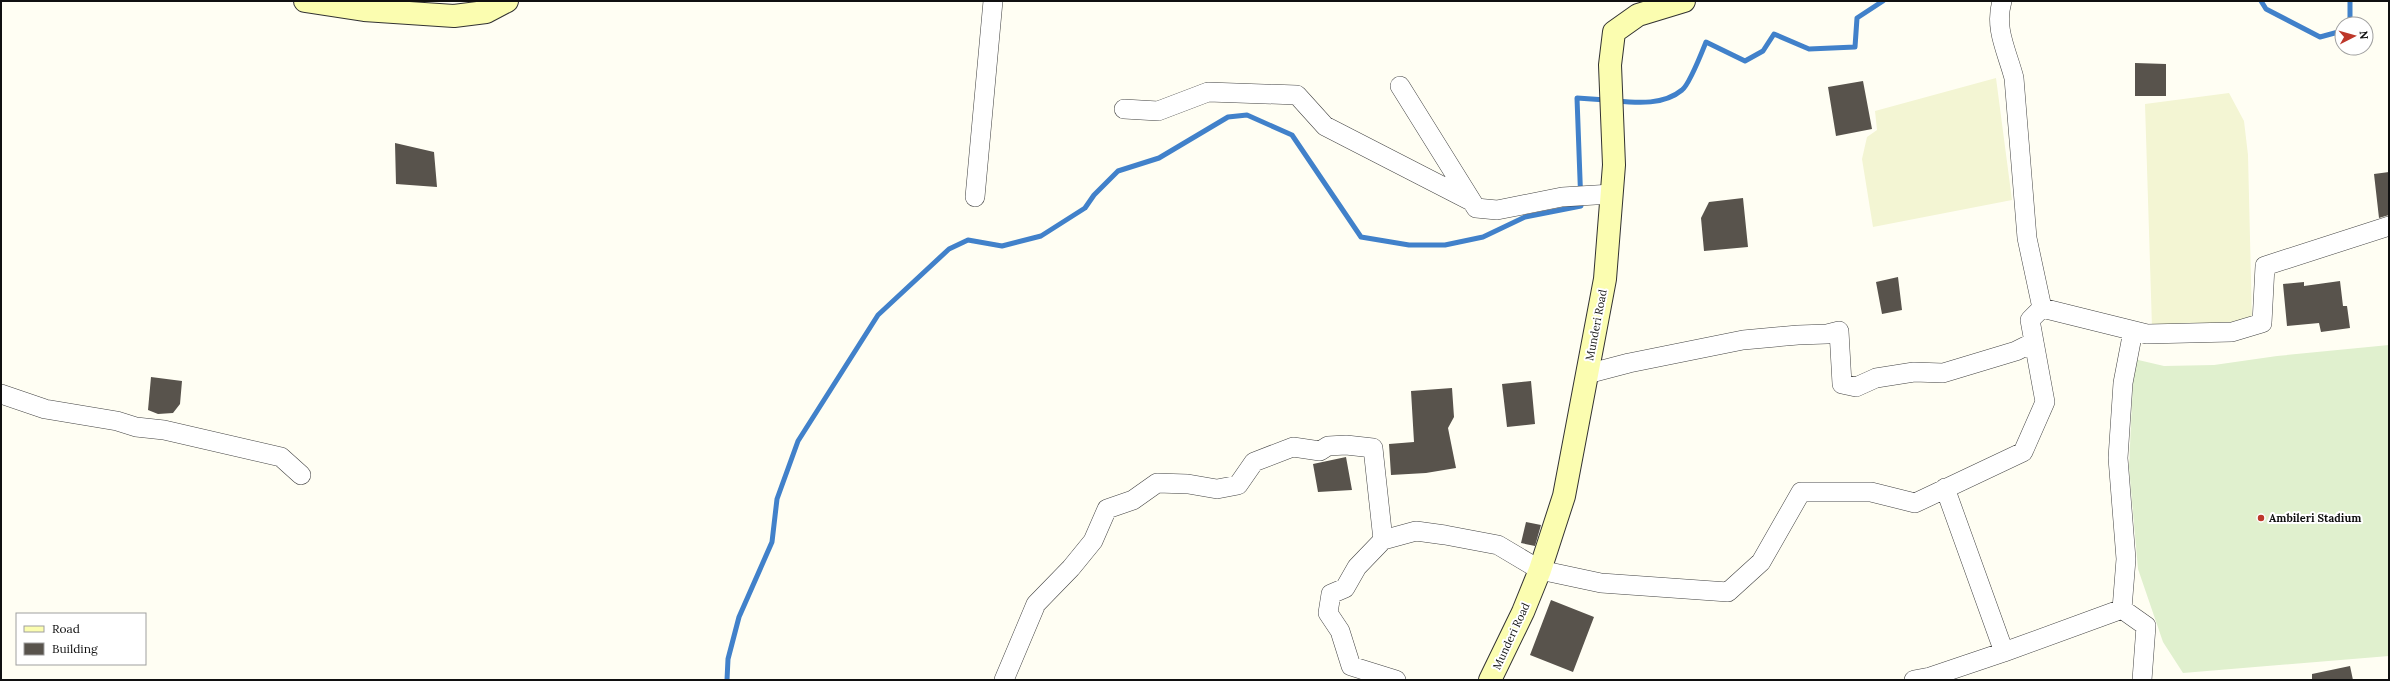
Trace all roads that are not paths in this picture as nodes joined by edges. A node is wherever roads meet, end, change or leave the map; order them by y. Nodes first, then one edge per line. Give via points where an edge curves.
1 (305, 1) edge
2 (507, 1) edge
3 (993, 1) edge
4 (1684, 1) edge
5 (2002, 1) edge
6 (1400, 86) dead end
7 (1124, 109) dead end
8 (1602, 195) junction
9 (975, 197) dead end
10 (1471, 201) junction
11 (2389, 226) edge
12 (2042, 308) junction
13 (2133, 331) junction
14 (2034, 342) junction
15 (1587, 374) junction
16 (1, 394) edge
17 (301, 475) dead end
18 (1946, 488) junction
19 (1383, 540) junction
20 (1540, 570) junction
21 (2122, 609) junction
22 (2004, 652) junction
23 (1004, 680) edge
24 (1396, 680) edge
25 (1490, 680) edge
26 (1914, 680) edge
27 (2142, 680) edge

1 - 2 main road via 364,10 454,16 486,12
3 - 9 street
4 - 8 main road, Munderi Road via 1638,15 1614,32 1610,65 1614,165
5 - 12 street via 2000,37 2014,78 2027,238
6 - 10 street
7 - 10 street via 1158,111 1208,92 1297,95 1325,126
8 - 10 street via 1570,196 1497,210 1476,208
8 - 15 main road, Munderi Road via 1605,279
11 - 13 street via 2265,266 2262,323 2232,332 2147,334
12 - 13 street
12 - 14 street via 2030,320
13 - 21 street via 2122,383 2118,458 2126,559
14 - 15 street via 2016,351 1943,373 1914,372 1876,378 1856,387 1842,384 1840,331 1743,340
14 - 18 street via 2045,402 2024,452
15 - 20 main road, Munderi Road via 1564,496
16 - 17 street via 45,409 164,430 281,457
18 - 20 street via 1915,503 1870,492 1801,492 1761,562 1728,592 1601,584
18 - 22 street
19 - 20 street via 1416,531 1445,534 1498,545
19 - 23 street via 1373,448 1328,446 1320,451 1293,447 1254,462 1238,485 1216,489 1157,483 1133,500 1107,509 1093,541 1036,604
19 - 24 street via 1356,567 1345,588 1331,594 1328,613 1340,631 1351,666
20 - 25 main road, Munderi Road
21 - 22 street
21 - 27 street via 2146,626
22 - 26 street

